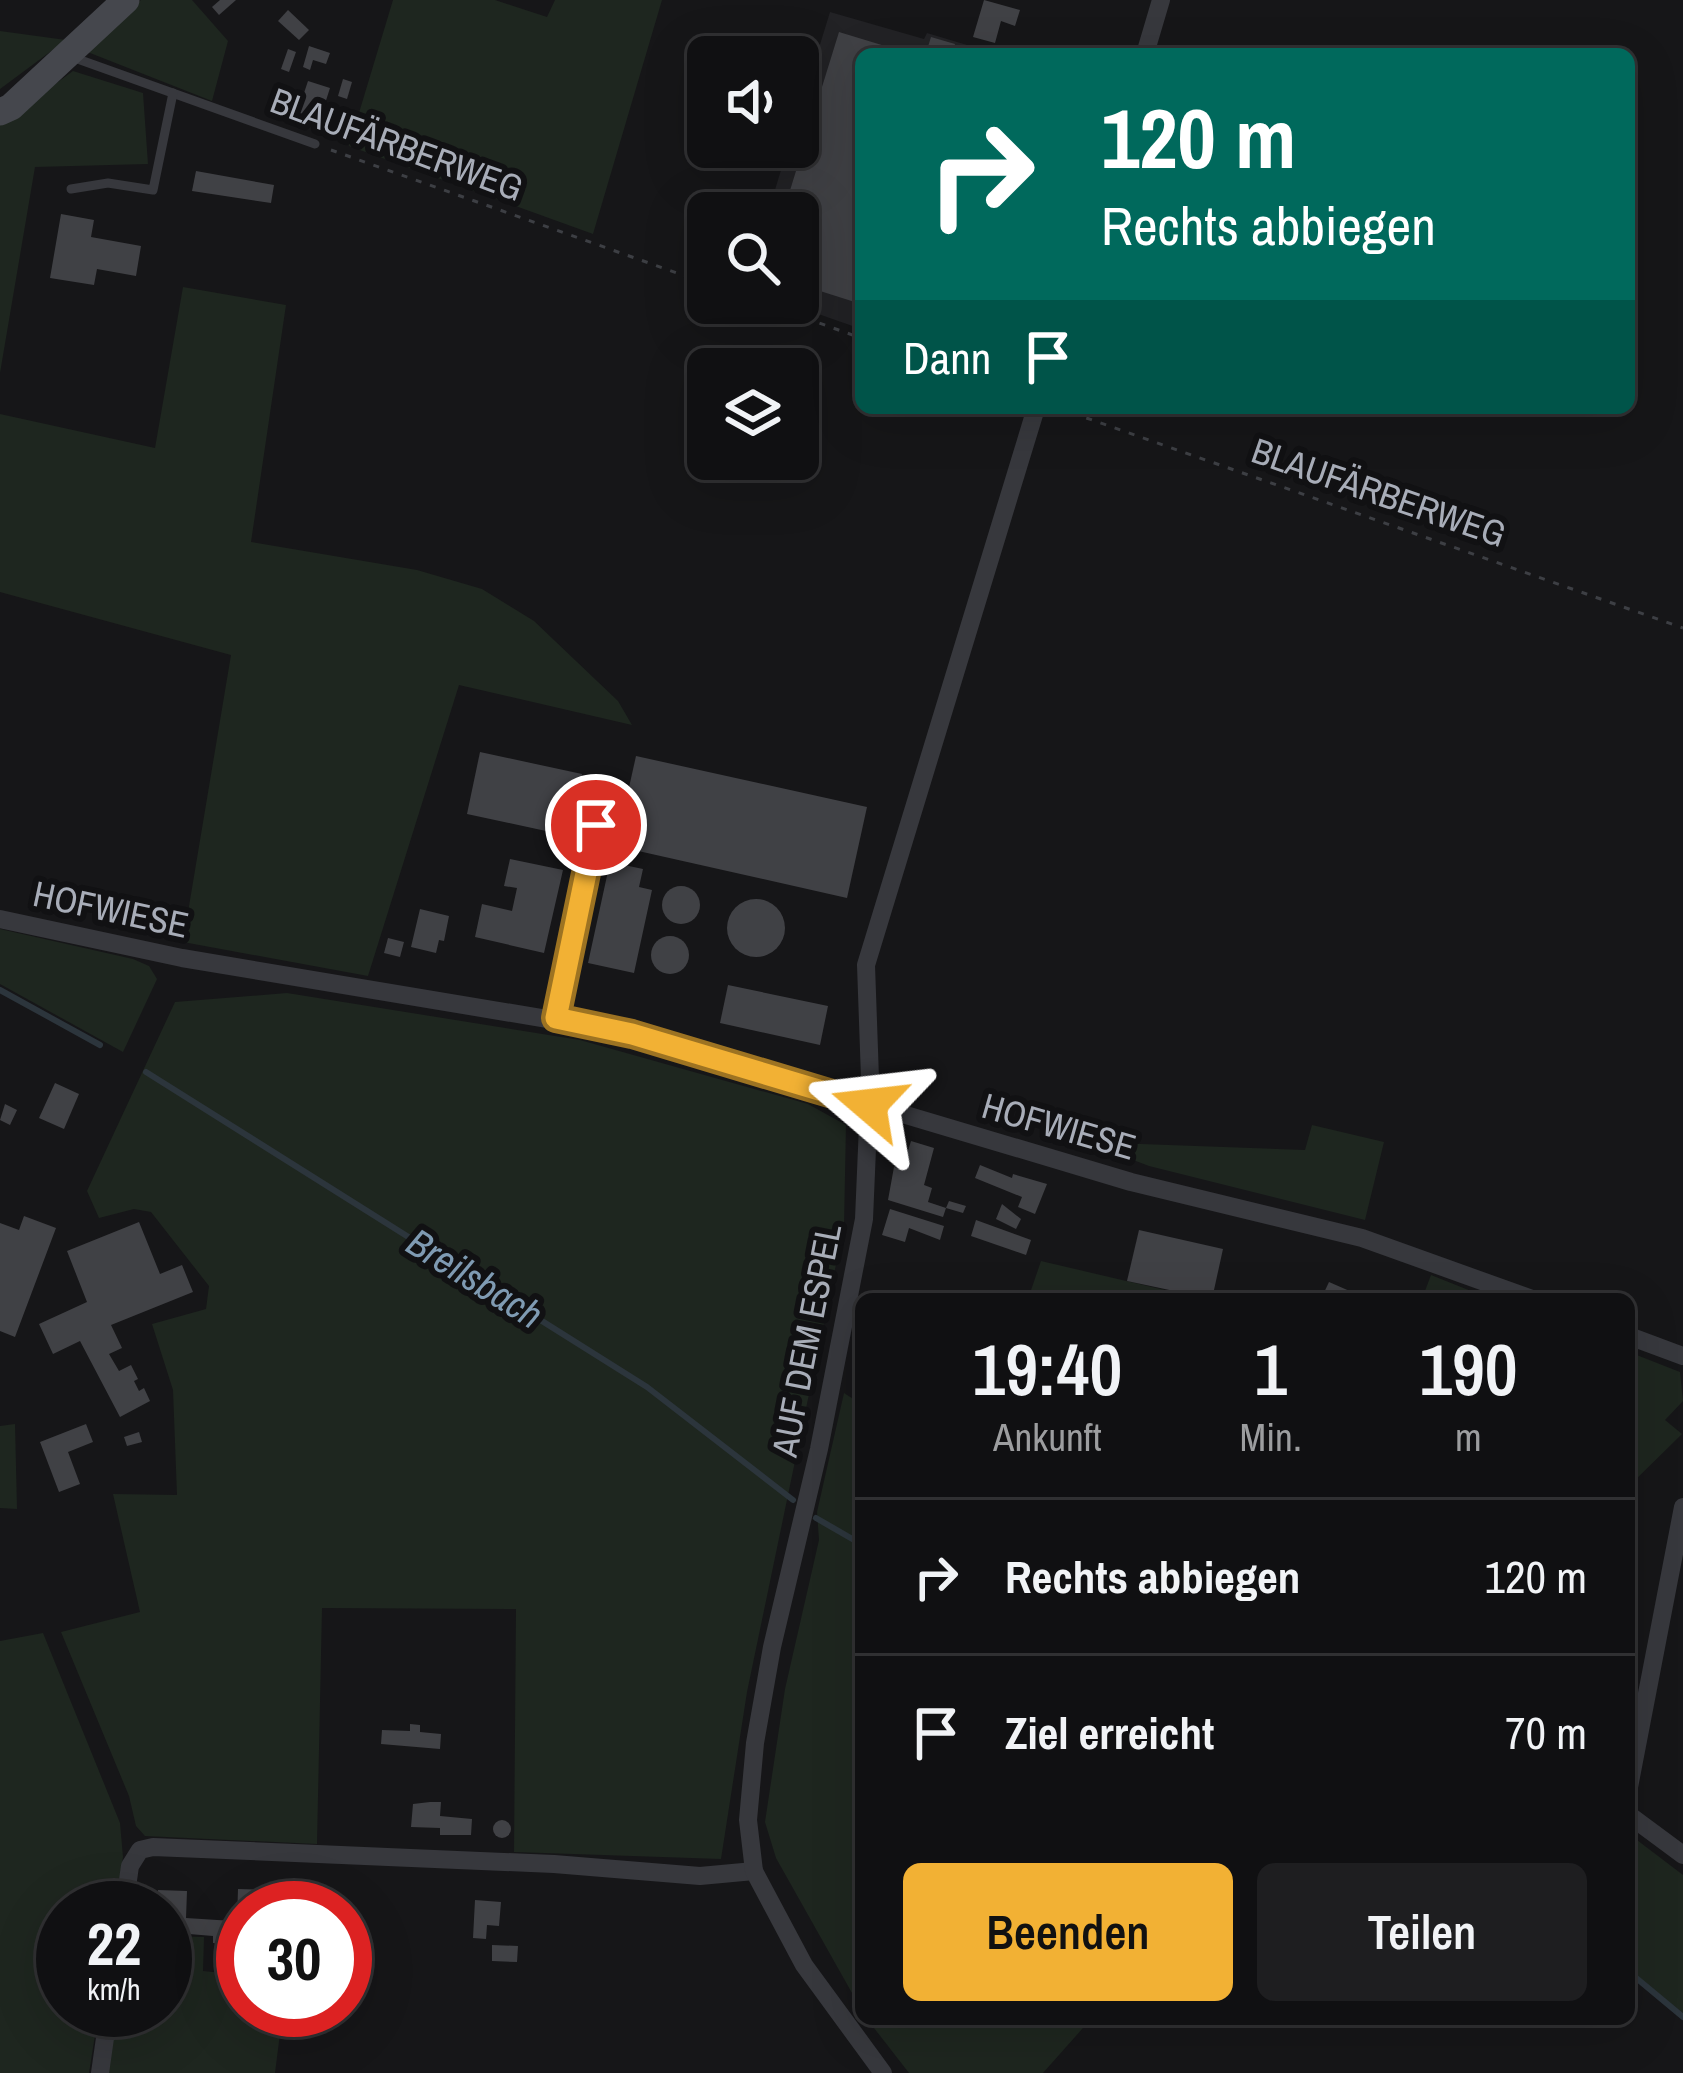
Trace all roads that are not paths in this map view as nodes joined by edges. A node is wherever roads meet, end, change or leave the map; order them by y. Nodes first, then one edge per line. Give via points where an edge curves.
1 (126, 0) edge
2 (1161, 0) edge
3 (1146, 48) edge
4 (68, 56) junction
5 (173, 93) junction
6 (0, 112) edge
7 (315, 144) road end
8 (71, 189) dead end
9 (1034, 414) edge
10 (596, 825) dead end
11 (0, 919) edge
12 (556, 1018) junction
13 (869, 1105) junction
14 (1515, 1293) edge
15 (1635, 1338) edge
16 (1683, 1356) edge
17 (1683, 1507) edge
18 (1635, 1756) edge
19 (1635, 1820) edge
20 (1683, 1856) edge
21 (754, 1871) junction
22 (128, 1881) edge
23 (105, 2037) edge
24 (100, 2073) edge
25 (883, 2073) edge

1 - 4 street
2 - 3 street
4 - 5 lane, BLAUFÄRBERWEG
4 - 6 street
5 - 7 lane, BLAUFÄRBERWEG
5 - 8 lane via 153,190
9 - 13 street, AUF DEM ESPEL via 866,965
10 - 12 lane
11 - 12 street, HOFWIESE via 182,958
12 - 13 street, HOFWIESE
13 - 14 street, HOFWIESE via 1131,1182 1362,1238
13 - 21 street, AUF DEM ESPEL via 864,1220 755,1743 748,1820
15 - 16 street
17 - 18 street
19 - 20 street
21 - 22 street via 700,1876 153,1847 140,1850
21 - 25 street, AUF DEM ESPEL via 804,1965
23 - 24 street

